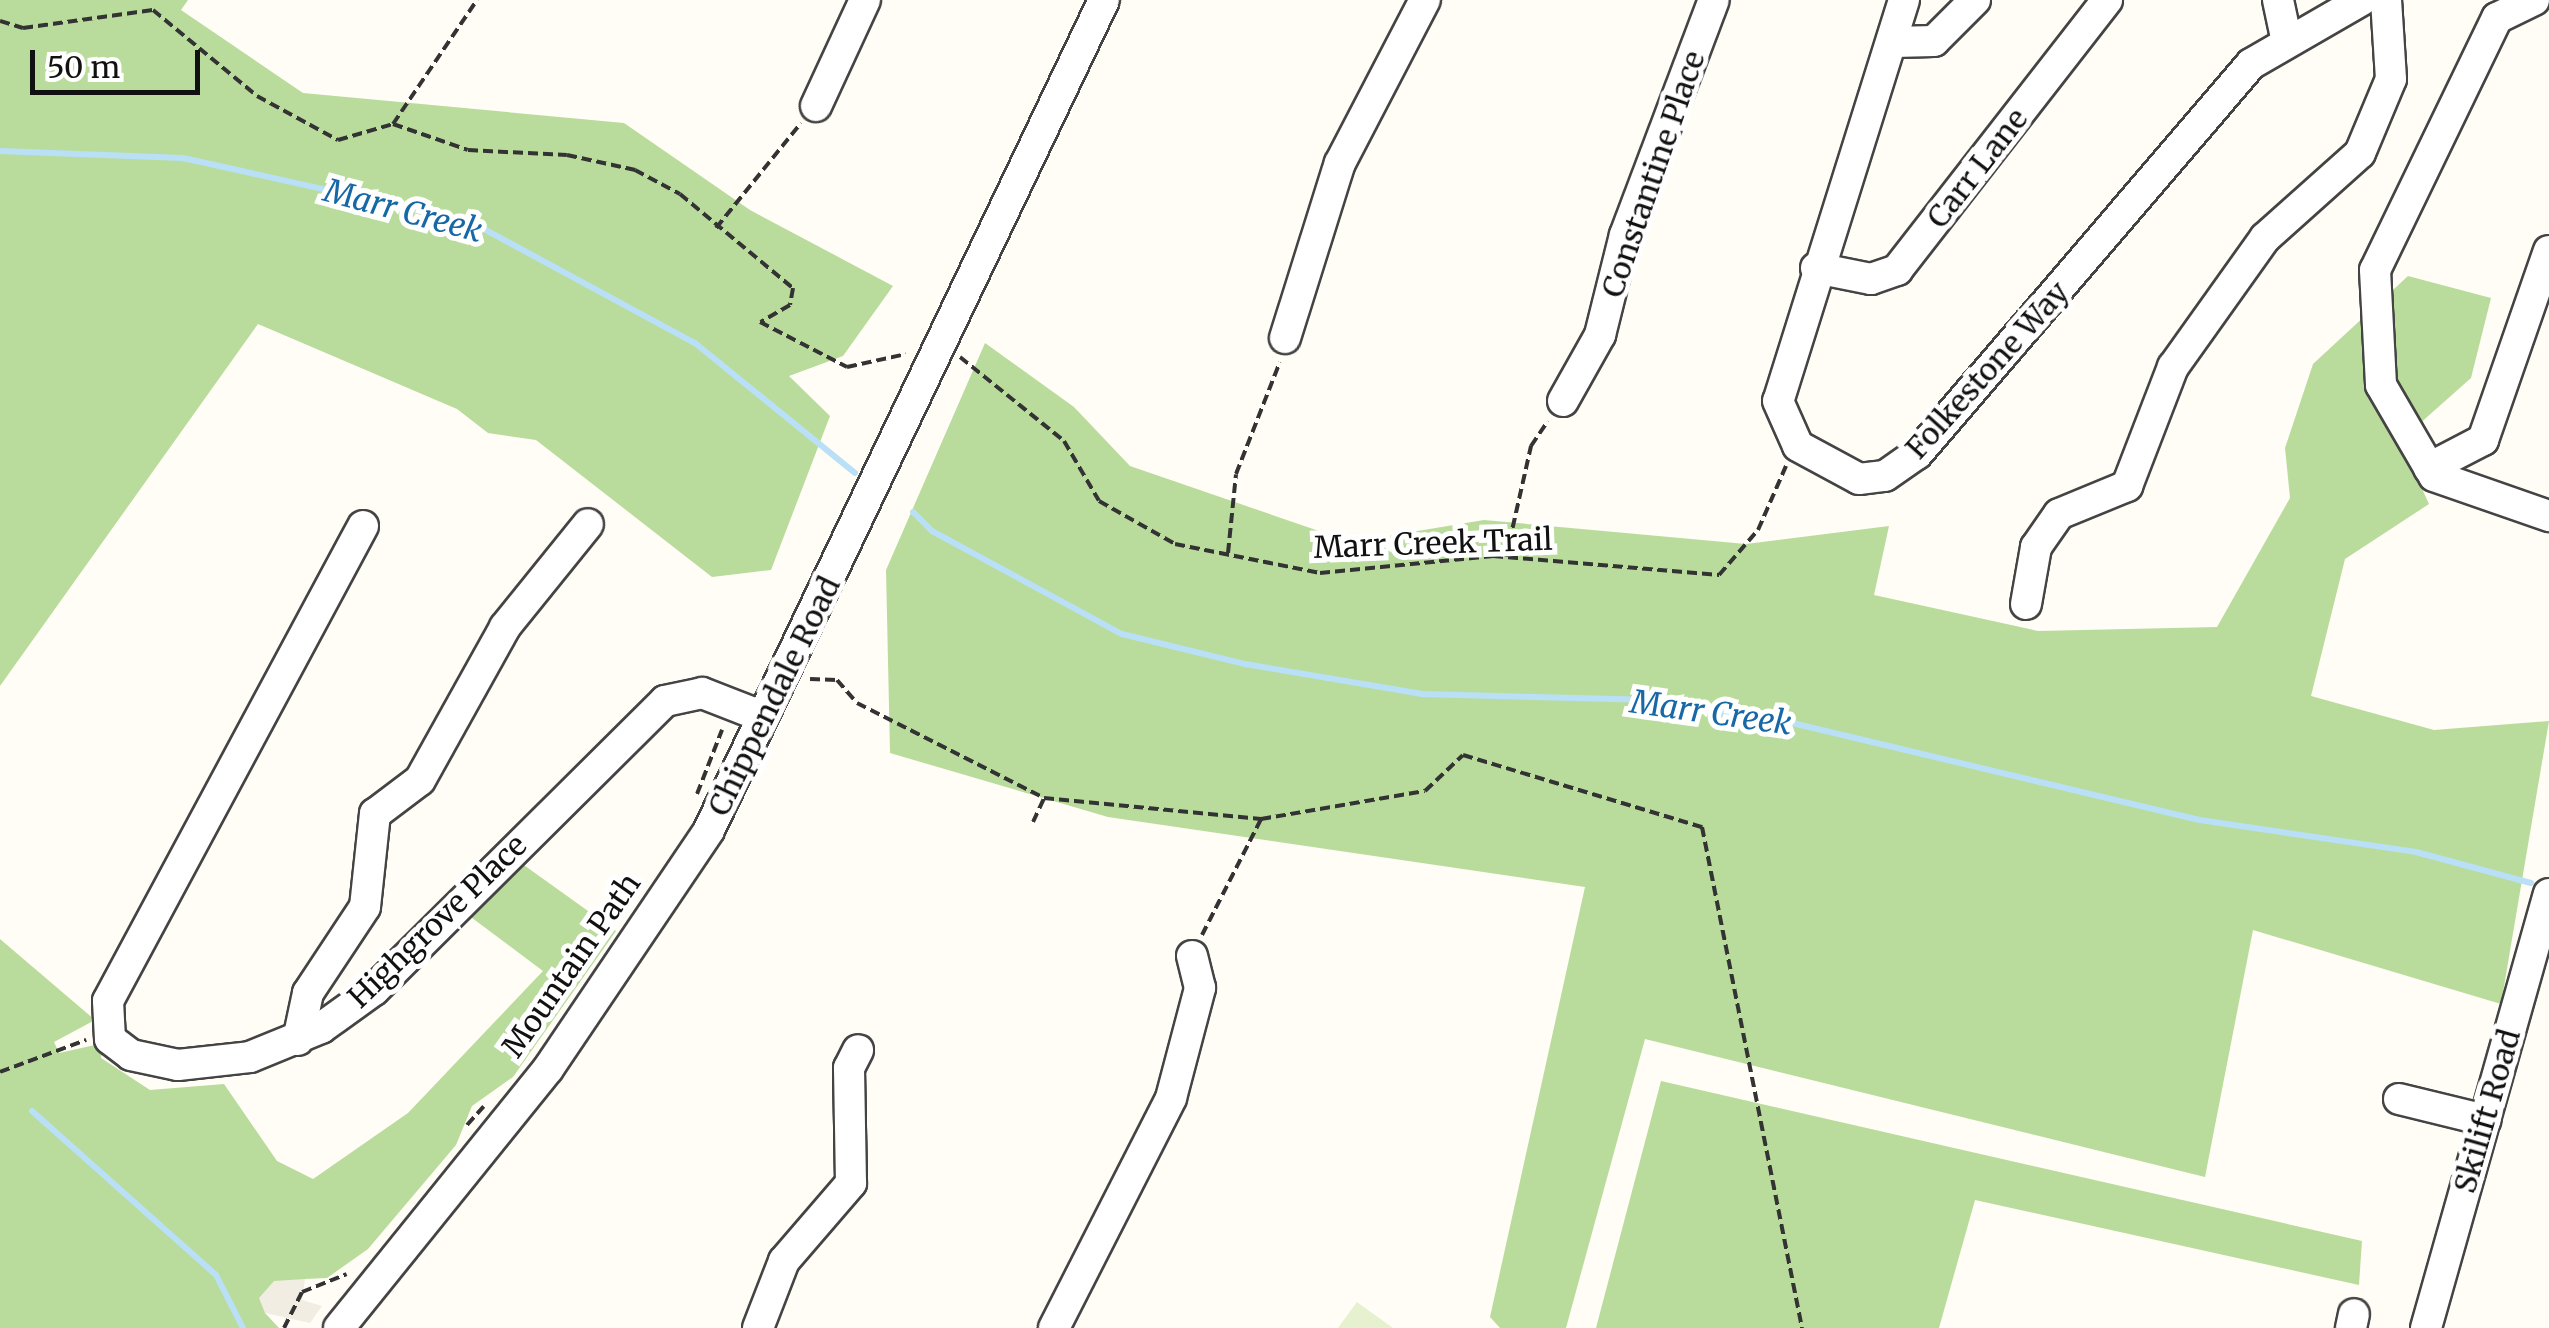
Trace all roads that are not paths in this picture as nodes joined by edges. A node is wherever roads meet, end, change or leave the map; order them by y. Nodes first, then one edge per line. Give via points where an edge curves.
1 (865, 0) edge
2 (1104, 0) edge
3 (1425, 0) edge
4 (1714, 0) edge
5 (1904, 0) edge
6 (1975, 0) edge
7 (2108, 0) edge
8 (2278, 0) edge
9 (2362, 0) edge
10 (2386, 0) edge
11 (2534, 0) edge
12 (2286, 38) junction
13 (1894, 42) junction
14 (816, 106) road end
15 (2549, 251) edge
16 (1816, 268) junction
17 (1285, 338) road end
18 (1562, 401) road end
19 (2429, 468) junction
20 (2549, 516) edge
21 (588, 524) dead end
22 (362, 526) dead end
23 (2026, 604) dead end
24 (746, 717) junction
25 (2549, 894) edge
26 (1192, 956) road end
27 (298, 1040) junction
28 (858, 1050) dead end
29 (2399, 1099) dead end
30 (2484, 1120) junction
31 (339, 1328) edge
32 (758, 1328) edge
33 (1054, 1328) edge
34 (2426, 1328) edge

1 - 14 street
2 - 24 street, Chippendale Road
3 - 17 street via 1340,163
4 - 18 street, Constantine Place via 1625,235 1600,335
5 - 13 street
6 - 13 street via 1934,42
7 - 16 street, Carr Lane via 1897,270 1871,279
8 - 12 street
9 - 12 street, Folkestone Way
10 - 23 street via 2390,79 2360,153 2265,238 2173,367 2127,486 2059,514 2036,547
11 - 19 street via 2497,18 2376,270 2380,385
12 - 16 street, Folkestone Way via 2196,119 2028,334 1918,454 1885,476 1860,479 1798,446 1778,401
13 - 16 street
15 - 19 street via 2483,440
19 - 20 street
21 - 27 street via 505,627 420,780 376,814 364,908 308,992
22 - 27 street, Highgrove Place via 232,782 108,1001 110,1039 147,1062 178,1065
24 - 27 street, Highgrove Place via 702,692 665,702 374,990
24 - 31 street, Chippendale Road via 709,830 628,960
25 - 30 street, Skilift Road
26 - 33 street via 1200,988 1172,1098
28 - 32 street via 849,1068 851,1183 784,1261
29 - 30 street
30 - 34 street, Skilift Road

